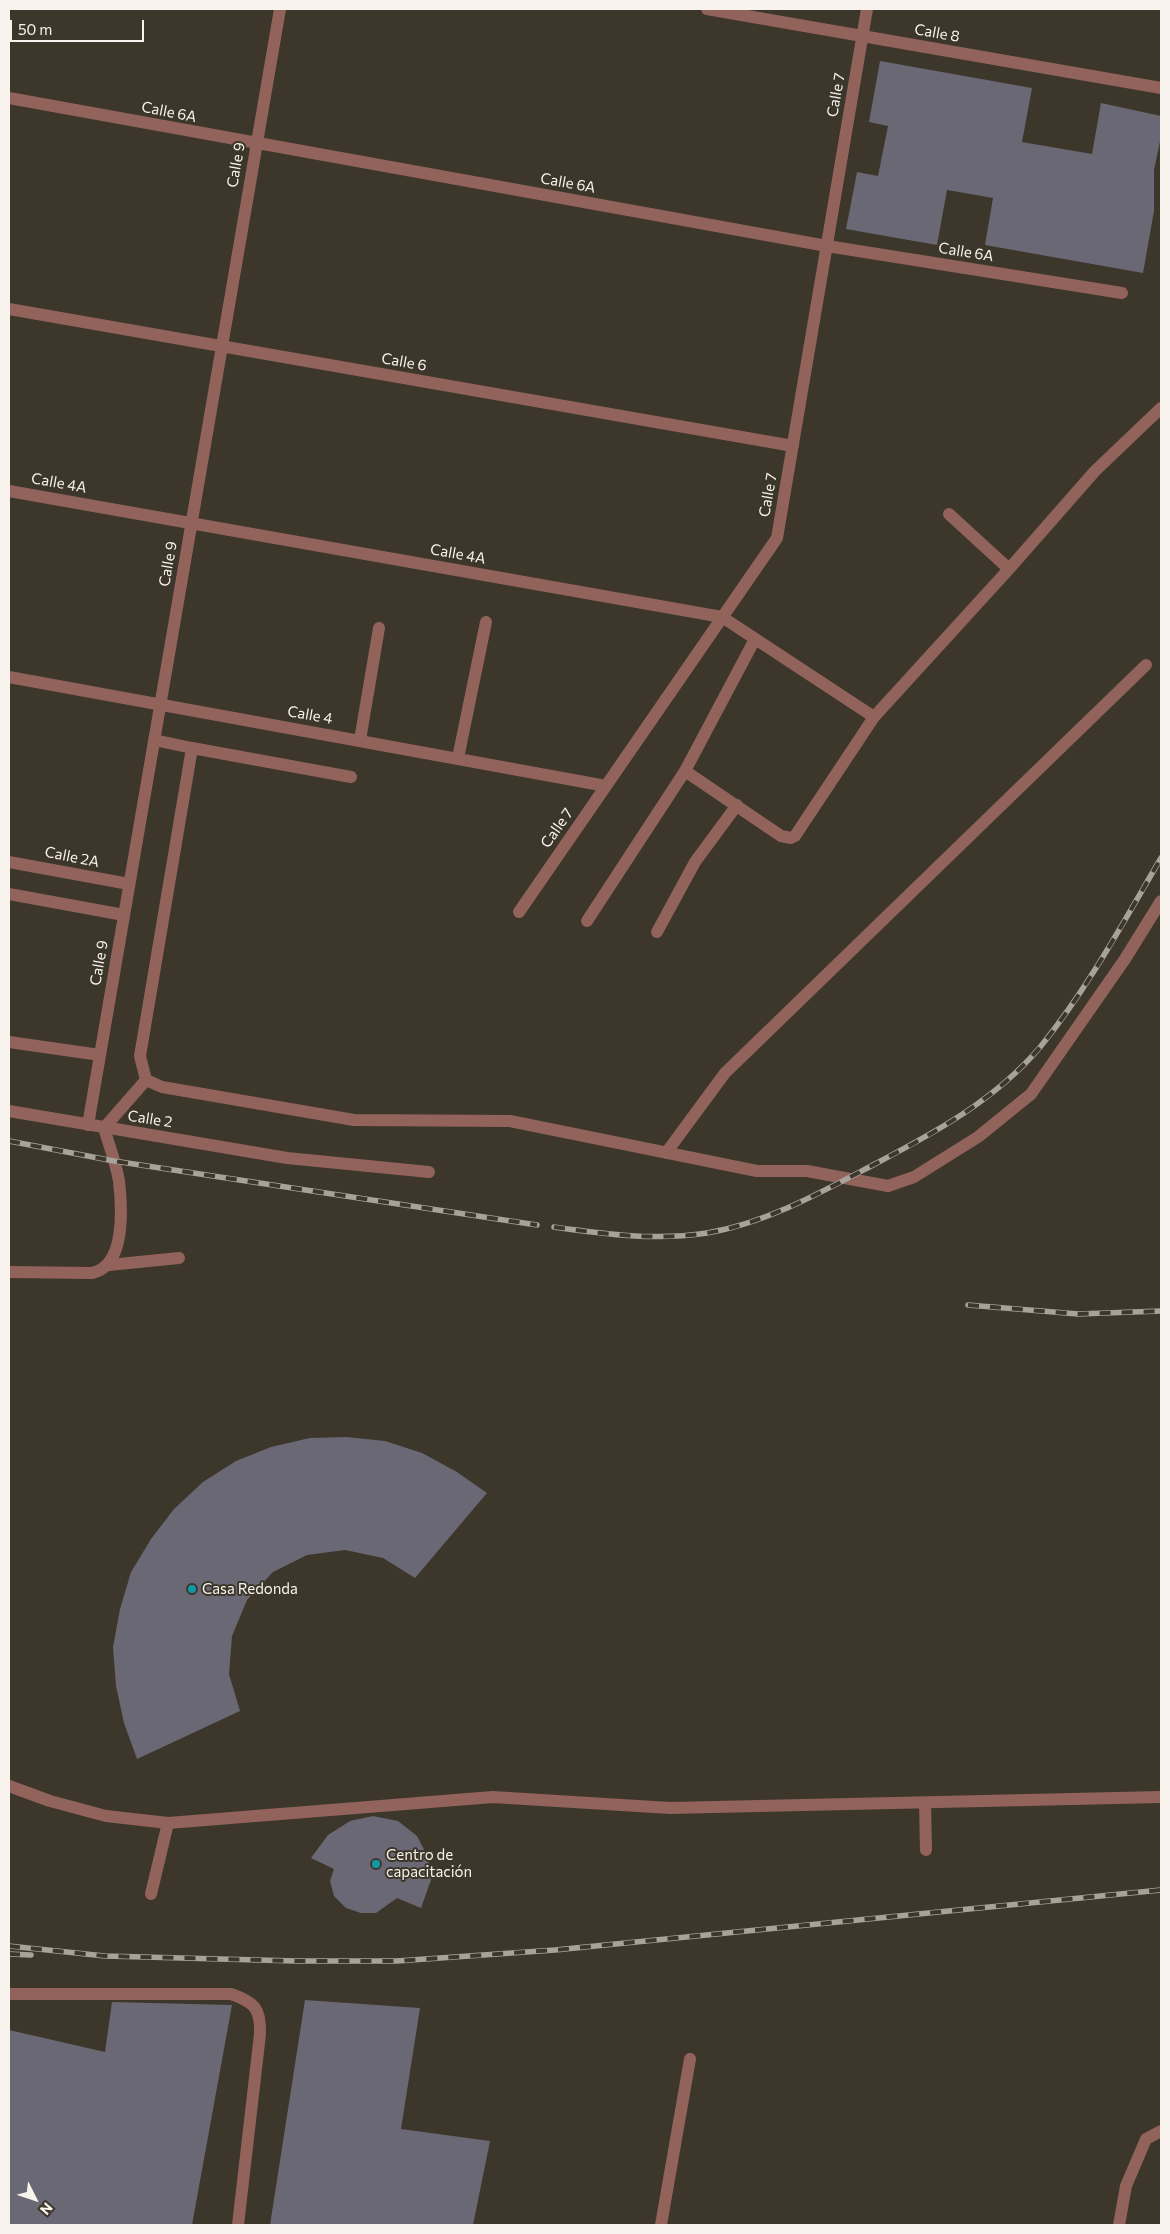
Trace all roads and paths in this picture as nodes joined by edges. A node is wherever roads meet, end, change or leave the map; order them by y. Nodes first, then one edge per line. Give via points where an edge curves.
1 (280, 9) edge
2 (707, 9) edge
3 (867, 9) edge
4 (862, 37) junction
5 (1161, 88) edge
6 (9, 98) edge
7 (256, 144) junction
8 (827, 246) junction
9 (1122, 293) dead end
10 (9, 309) edge
11 (222, 346) junction
12 (1161, 408) edge
13 (793, 446) junction
14 (9, 491) edge
15 (949, 514) dead end
16 (191, 523) junction
17 (1010, 569) junction
18 (722, 617) junction
19 (486, 622) dead end
20 (380, 628) dead end
21 (755, 639) junction
22 (1146, 665) dead end
23 (9, 677) edge
24 (160, 703) junction
25 (874, 717) junction
26 (154, 740) junction
27 (360, 740) junction
28 (192, 748) junction
29 (458, 758) junction
30 (685, 771) junction
31 (351, 777) dead end
32 (606, 786) junction
33 (737, 804) junction
34 (9, 862) edge
35 (129, 884) junction
36 (9, 894) edge
37 (1161, 901) edge
38 (519, 912) dead end
39 (124, 915) junction
40 (587, 922) dead end
41 (657, 932) dead end
42 (9, 1042) edge
43 (100, 1055) junction
44 (146, 1080) junction
45 (9, 1111) edge
46 (88, 1125) junction
47 (104, 1128) junction
48 (666, 1152) junction
49 (429, 1172) dead end
50 (179, 1258) dead end
51 (108, 1265) junction
52 (9, 1272) edge
53 (9, 1786) edge
54 (1161, 1797) edge
55 (925, 1802) junction
56 (168, 1823) junction
57 (926, 1850) dead end
58 (151, 1894) dead end
59 (9, 1994) edge
60 (690, 2059) dead end
61 (1161, 2131) edge
62 (238, 2225) edge
63 (661, 2225) edge
64 (1119, 2225) edge

1 - 7 street, Calle 9
2 - 4 street, Calle 8
3 - 4 street, Calle 7
4 - 5 street, Calle 8
4 - 8 street, Calle 7
6 - 7 street, Calle 6A
7 - 8 street, Calle 6A
7 - 11 street, Calle 9
8 - 9 street, Calle 6A
8 - 13 street, Calle 7
10 - 11 street, Calle 6
11 - 13 street, Calle 6
11 - 16 street, Calle 9
12 - 17 street via 1095,470
13 - 18 street, Calle 7 via 777,538
14 - 16 street, Calle 4A
15 - 17 street
16 - 18 street, Calle 4A
16 - 24 street, Calle 9
17 - 25 street
18 - 21 street, Calle 4A
18 - 32 street, Calle 7
19 - 29 street
20 - 27 street
21 - 25 street, Calle 4A
21 - 30 street
22 - 48 street via 725,1073
23 - 24 street, Calle 4
24 - 26 street, Calle 9
24 - 27 street, Calle 4
25 - 33 street via 795,836 781,836
26 - 28 street
26 - 35 street, Calle 9
27 - 29 street, Calle 4
28 - 31 street
28 - 44 street via 140,1056
29 - 32 street, Calle 4
30 - 33 street
30 - 40 street
32 - 38 street, Calle 7
33 - 41 street via 695,862
34 - 35 street, Calle 2A
35 - 39 street, Calle 9
36 - 39 street
37 - 48 street via 1126,959 1031,1094 978,1137 914,1177 888,1186 807,1172 757,1171
39 - 43 street, Calle 9
42 - 43 street
43 - 46 street, Calle 9
44 - 47 street
44 - 48 street via 162,1087 354,1120 510,1120
45 - 46 street, Calle 2
46 - 47 street, Calle 2
47 - 49 street, Calle 2 via 287,1158
47 - 51 street via 119,1181 120,1226 116,1250
50 - 51 street
51 - 52 street via 100,1272 92,1273
53 - 56 street via 106,1816
54 - 55 street
55 - 56 street via 670,1808 493,1796
55 - 57 street
56 - 58 street
59 - 62 street via 231,1994 245,1998 255,2006 261,2019 260,2034
60 - 63 street
61 - 64 street via 1146,2139 1126,2186

